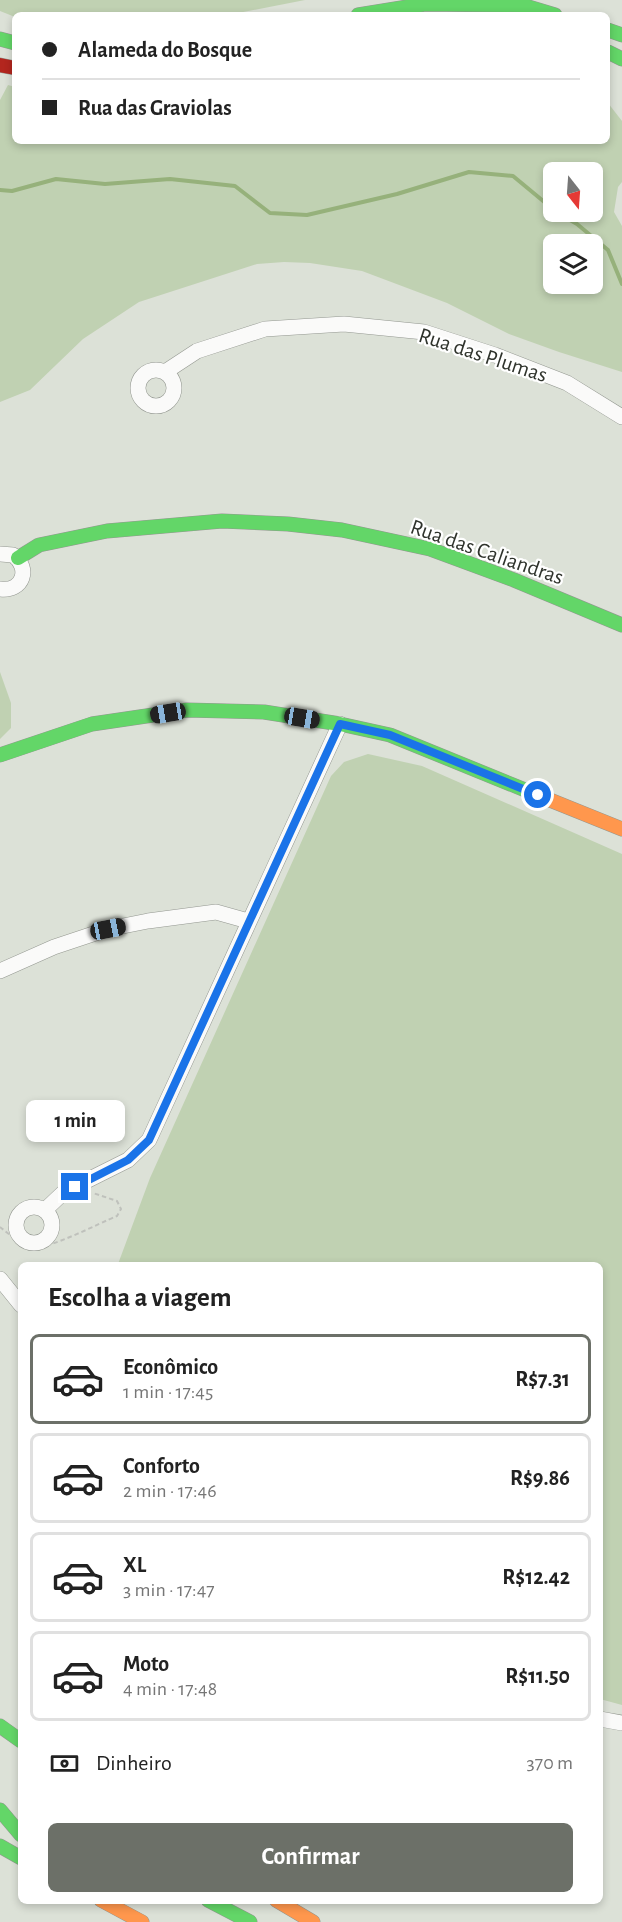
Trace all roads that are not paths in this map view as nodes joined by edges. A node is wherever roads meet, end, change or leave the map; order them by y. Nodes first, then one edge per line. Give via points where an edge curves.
1 (376, 12) edge
2 (545, 12) edge
3 (165, 372) dead end
4 (622, 417) edge
5 (0, 554) edge
6 (18, 558) junction
7 (0, 588) edge
8 (622, 625) edge
9 (340, 724) junction
10 (0, 755) edge
11 (622, 829) edge
12 (248, 921) junction
13 (0, 971) edge
14 (45, 1210) dead end
15 (0, 1279) edge
16 (18, 1301) edge
17 (603, 1720) edge
18 (622, 1723) edge
19 (0, 1726) edge
20 (18, 1739) edge
21 (0, 1810) edge
22 (18, 1831) edge
23 (0, 1846) edge
24 (18, 1856) edge
25 (108, 1904) edge
26 (216, 1904) edge
27 (283, 1904) edge
28 (142, 1922) edge
29 (250, 1922) edge
30 (313, 1922) edge

1 - 2 main road via 424,4 522,5
3 - 4 street, Rua das Plumas via 197,351 265,329 344,324 424,332 495,355 567,383
5 - 6 street
6 - 7 street via 23,569 21,580 12,588
6 - 8 main road, Rua das Caliandras via 39,545 107,531 222,521 288,524 342,530 430,549
9 - 10 main road via 264,712 188,710 92,724
9 - 11 main road via 390,735
9 - 12 street
12 - 13 street via 216,912 108,929 54,946
12 - 14 street via 149,1140 128,1160 64,1192
15 - 16 street
17 - 18 street
19 - 20 main road
21 - 22 main road
23 - 24 main road
25 - 28 main road
26 - 29 main road
27 - 30 main road

